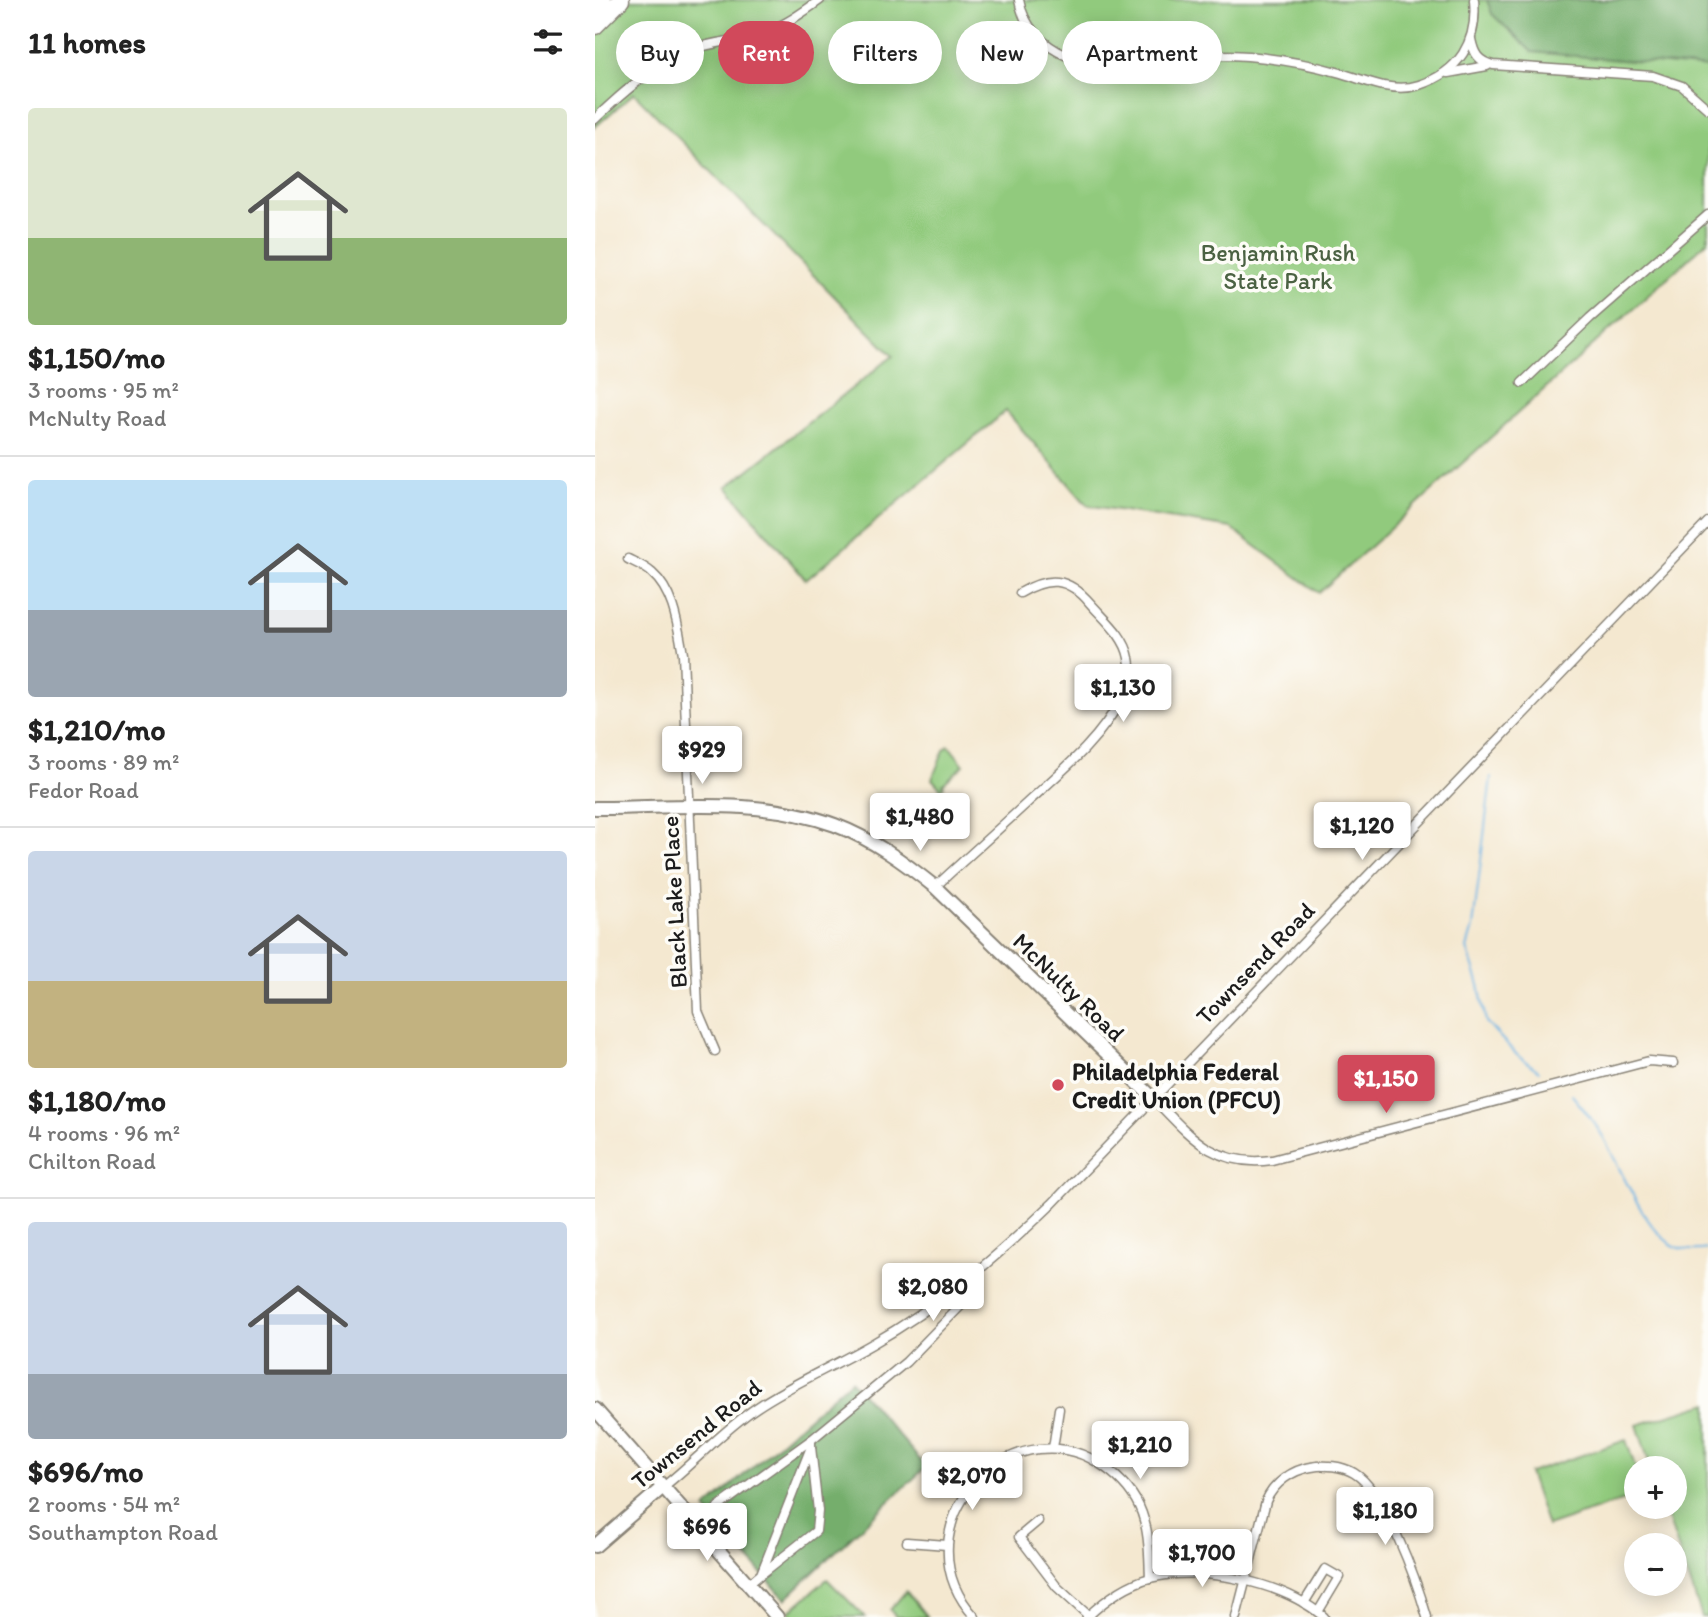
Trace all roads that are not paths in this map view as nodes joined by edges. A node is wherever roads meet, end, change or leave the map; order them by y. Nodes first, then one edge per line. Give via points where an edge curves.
1 (603, 0) edge
2 (621, 0) edge
3 (820, 0) edge
4 (1019, 0) edge
5 (1474, 0) edge
6 (595, 8) edge
7 (595, 26) edge
8 (1471, 39) junction
9 (1493, 65) junction
10 (1448, 73) junction
11 (1708, 108) edge
12 (595, 119) edge
13 (1708, 215) edge
14 (1522, 383) dead end
15 (1708, 522) edge
16 (628, 559) dead end
17 (1020, 593) dead end
18 (595, 808) edge
19 (689, 808) junction
20 (935, 887) junction
21 (715, 1051) dead end
22 (1673, 1063) dead end
23 (1153, 1098) junction
24 (972, 1276) junction
25 (595, 1409) edge
26 (1059, 1409) dead end
27 (811, 1443) junction
28 (1053, 1448) junction
29 (663, 1487) junction
30 (717, 1507) dead end
31 (1038, 1521) dead end
32 (907, 1542) dead end
33 (947, 1545) junction
34 (595, 1546) edge
35 (761, 1574) junction
36 (1150, 1578) junction
37 (1245, 1580) junction
38 (749, 1584) junction
39 (1304, 1603) junction
40 (1321, 1614) edge
41 (1088, 1616) edge
42 (777, 1617) edge
43 (975, 1617) edge
44 (1236, 1617) edge
45 (1427, 1617) edge

1 - 6 highway
2 - 7 highway
3 - 12 street via 763,33 675,58 621,94
4 - 10 street via 1030,28 1045,45 1071,58 1103,64 1247,56 1402,88
5 - 8 street
8 - 9 street via 1481,62
8 - 10 street
9 - 10 street
9 - 11 street via 1653,76 1682,86
13 - 14 street
15 - 23 street, Townsend Road
16 - 19 street, Black Lake Place via 658,579 677,622 683,654
17 - 20 street via 1049,580 1086,597 1125,642 1129,676 1122,699 1067,767
18 - 19 street, McNulty Road
19 - 20 street, McNulty Road via 773,810 834,825 904,861
19 - 21 street, Black Lake Place via 698,1011
20 - 23 street, McNulty Road
22 - 23 street, McNulty Road via 1649,1061 1254,1163 1227,1159 1197,1143
23 - 24 street, Townsend Road via 1052,1204
24 - 27 street via 979,1287 906,1362
24 - 29 street, Townsend Road via 873,1344 755,1409
25 - 29 street
26 - 28 street
27 - 30 street
27 - 35 street
27 - 35 street via 816,1531
28 - 33 street via 1012,1455 972,1484 960,1501
28 - 36 street via 1071,1450 1100,1463 1134,1496 1149,1539
29 - 34 street, Townsend Road
29 - 38 street
31 - 41 street via 1019,1537 1058,1587
32 - 33 street
33 - 43 street via 959,1595
35 - 38 street
36 - 37 street via 1201,1574
36 - 41 street via 1125,1589
37 - 39 street
37 - 44 street
37 - 45 street via 1266,1501 1277,1484 1299,1469 1321,1465 1348,1470 1367,1484 1392,1524
38 - 42 street
39 - 40 street
39 - 40 street via 1325,1569 1339,1577

